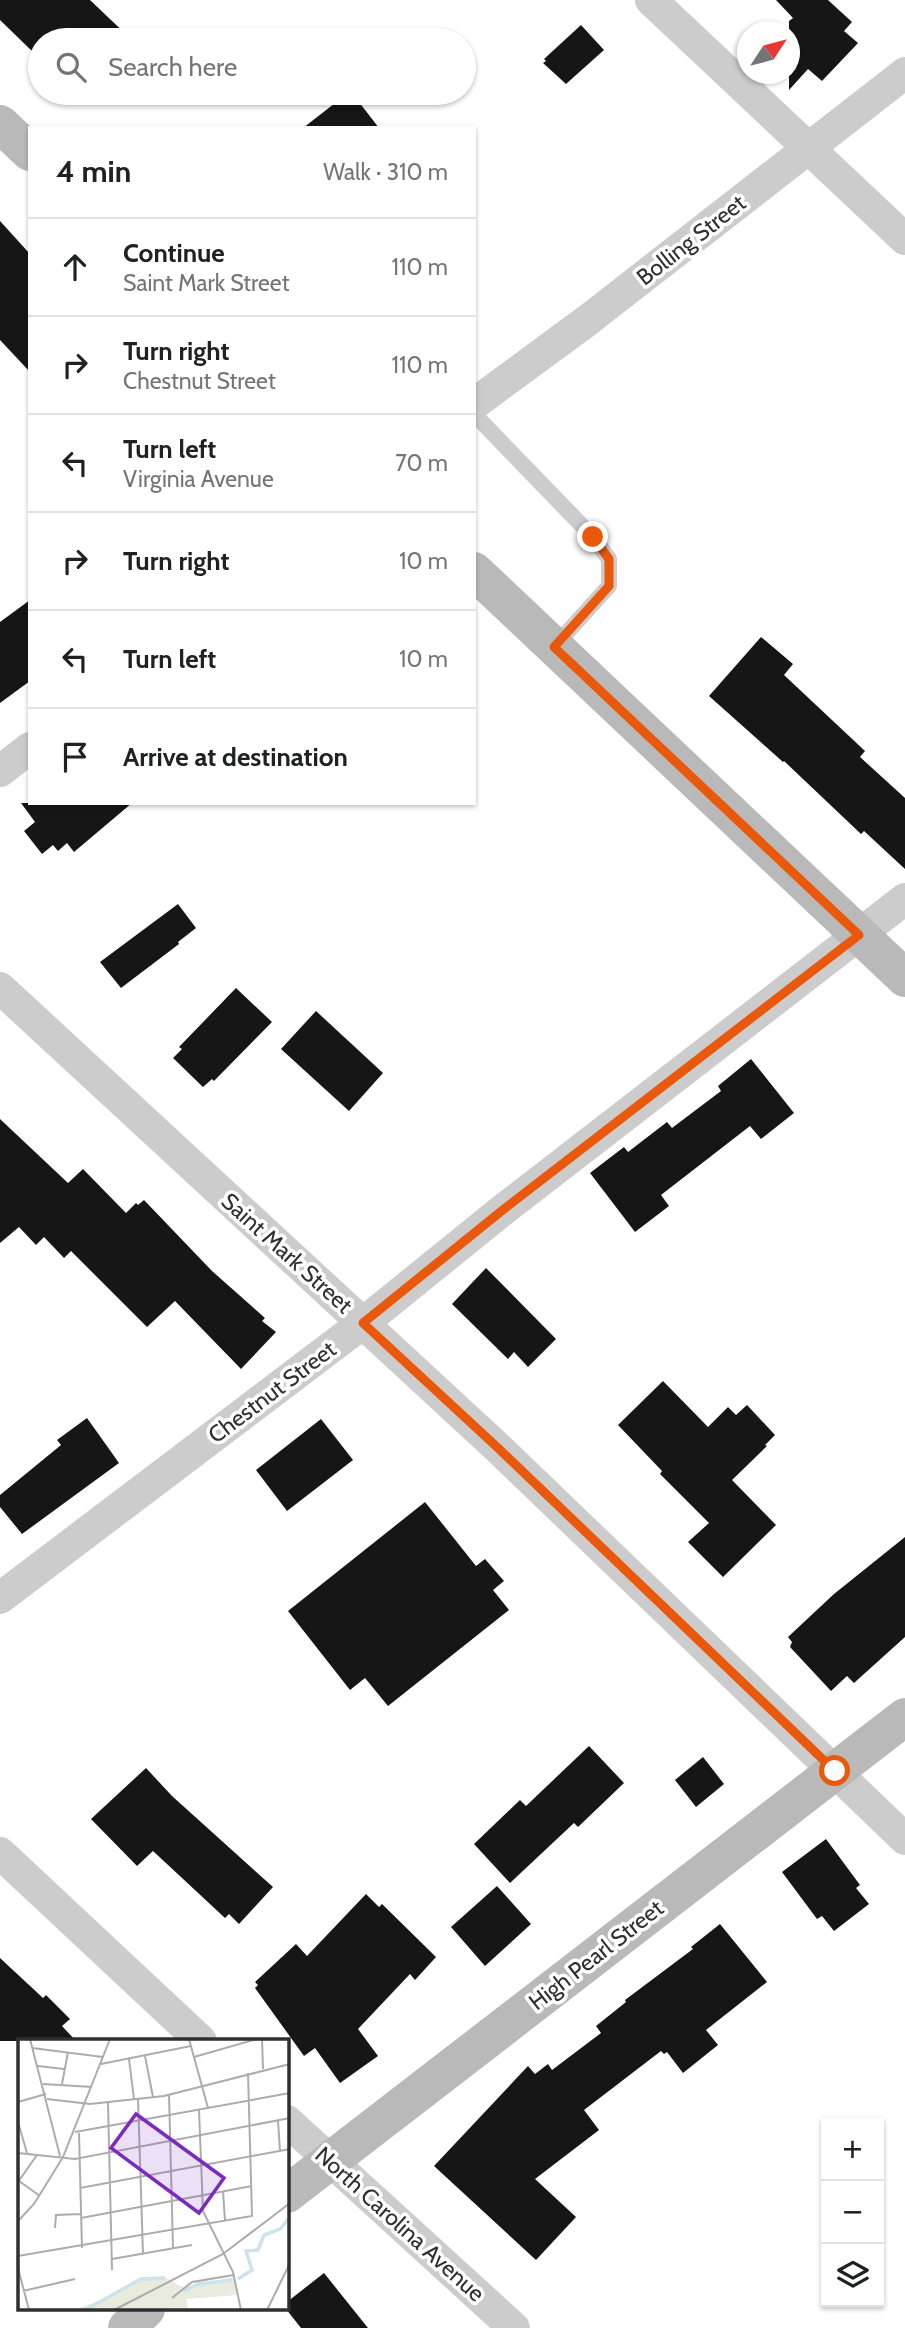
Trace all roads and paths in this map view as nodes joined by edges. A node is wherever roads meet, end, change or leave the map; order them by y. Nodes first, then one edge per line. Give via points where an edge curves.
1 (651, 0) edge
2 (905, 73) edge
3 (0, 124) edge
4 (809, 149) junction
5 (28, 150) edge
6 (905, 239) edge
7 (476, 403) edge
8 (476, 416) edge
9 (476, 573) edge
10 (554, 647) junction
11 (28, 750) edge
12 (0, 771) edge
13 (905, 899) edge
14 (859, 935) junction
15 (905, 978) edge
16 (0, 988) edge
17 (363, 1323) junction
18 (0, 1598) edge
19 (905, 1717) edge
20 (835, 1771) junction
21 (905, 1839) edge
22 (0, 1853) edge
23 (199, 2039) edge
24 (289, 2123) edge
25 (331, 2161) junction
26 (289, 2192) edge
27 (145, 2310) edge
28 (128, 2328) edge
29 (514, 2328) edge

1 - 4 street
2 - 4 street, Bolling Street
3 - 5 street
4 - 6 street
4 - 7 street, Bolling Street
8 - 10 lane via 609,559 609,586
9 - 10 street
10 - 14 street
11 - 12 street
13 - 14 street, Chestnut Street
14 - 15 street
14 - 17 street, Chestnut Street
16 - 17 street, Saint Mark Street
17 - 18 street, Chestnut Street
17 - 20 street, Saint Mark Street
19 - 20 street, High Pearl Street
20 - 21 street, Saint Mark Street
20 - 25 street, High Pearl Street
22 - 23 street
24 - 25 street, North Carolina Avenue
25 - 26 street, High Pearl Street
25 - 29 street, North Carolina Avenue
27 - 28 street

